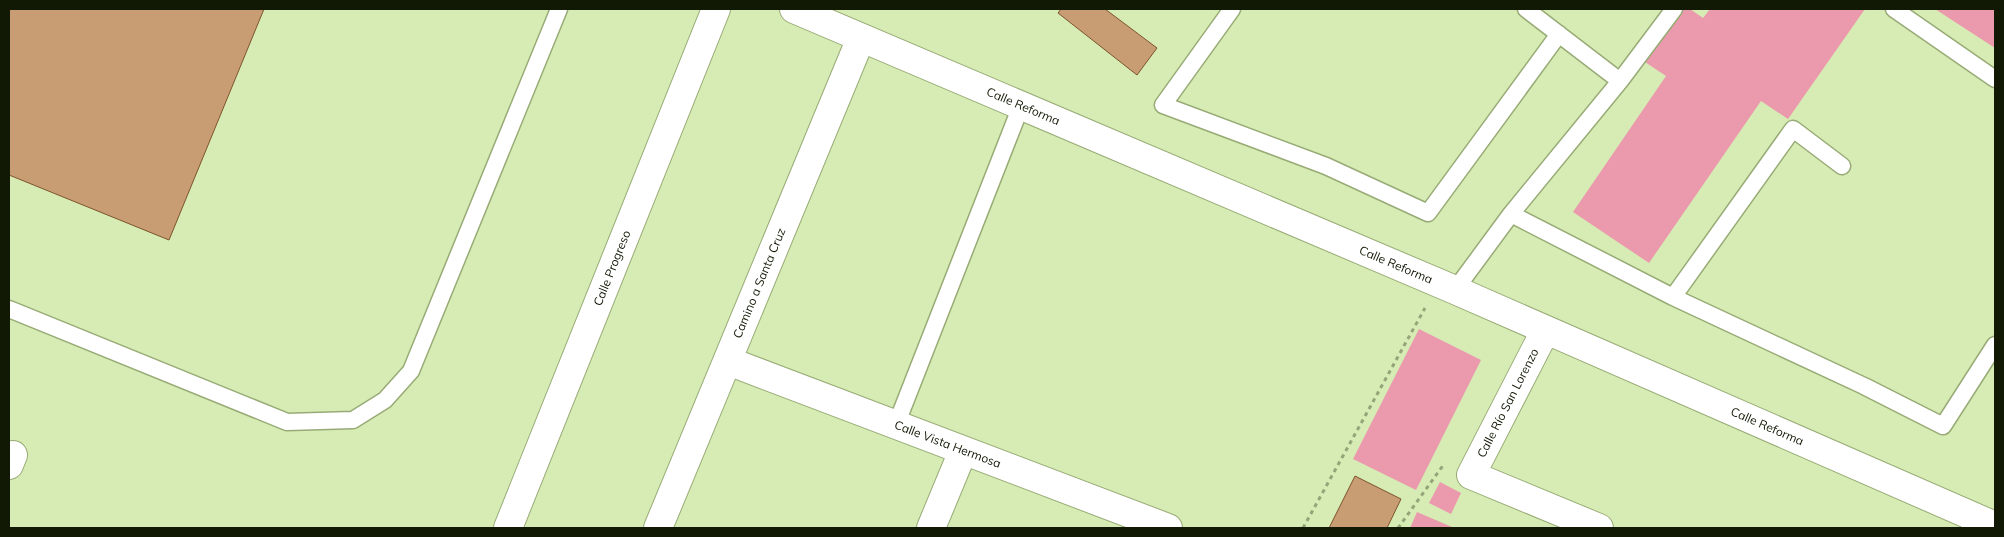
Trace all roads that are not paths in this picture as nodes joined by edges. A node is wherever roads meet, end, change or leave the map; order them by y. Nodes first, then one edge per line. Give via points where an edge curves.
1 (559, 9) edge
2 (716, 9) edge
3 (794, 9) edge
4 (1232, 9) edge
5 (1526, 9) edge
6 (1674, 9) edge
7 (1894, 9) edge
8 (1559, 34) junction
9 (861, 38) junction
10 (1995, 79) edge
11 (1620, 81) junction
12 (1021, 106) junction
13 (1842, 166) dead end
14 (1511, 214) junction
15 (1446, 286) junction
16 (1673, 297) junction
17 (9, 309) edge
18 (1545, 331) junction
19 (1995, 345) edge
20 (728, 361) junction
21 (896, 425) junction
22 (963, 451) junction
23 (1995, 526) edge
24 (508, 528) edge
25 (658, 528) edge
26 (931, 528) edge
27 (1168, 528) edge
28 (1599, 528) edge

1 - 17 lane via 411,371 385,400 353,420 287,422
2 - 24 street, Calle Progreso
3 - 9 street, Calle Reforma
4 - 8 lane via 1163,105 1326,166 1428,212
5 - 8 lane
6 - 11 lane
7 - 10 lane
8 - 11 lane
9 - 12 street, Calle Reforma
9 - 20 street, Camino a Santa Cruz
11 - 14 lane
12 - 15 street, Calle Reforma
12 - 21 lane
13 - 16 lane via 1793,129
14 - 15 lane
14 - 16 lane
15 - 18 street, Calle Reforma
16 - 19 lane via 1943,426
18 - 23 street, Calle Reforma
18 - 28 street, Calle Río San Lorenzo via 1471,474
20 - 21 street, Calle Vista Hermosa
20 - 25 street, Camino a Santa Cruz
21 - 22 street, Calle Vista Hermosa
22 - 26 street
22 - 27 street, Calle Vista Hermosa

